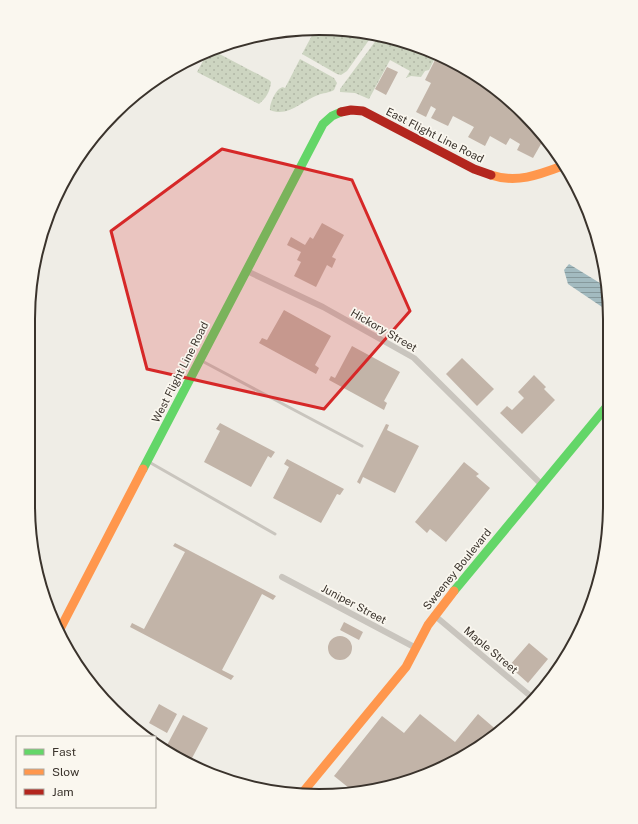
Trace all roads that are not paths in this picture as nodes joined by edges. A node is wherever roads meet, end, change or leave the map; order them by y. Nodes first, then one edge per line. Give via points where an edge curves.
1 (322, 124) joint
2 (559, 167) edge
3 (246, 271) junction
4 (200, 360) junction
5 (603, 411) edge
6 (362, 446) dead end
7 (148, 462) junction
8 (542, 485) junction
9 (275, 534) dead end
10 (282, 578) dead end
11 (434, 615) junction
12 (62, 626) edge
13 (416, 648) junction
14 (530, 695) edge
15 (306, 788) edge

1 - 2 street, East Flight Line Road via 340,112 363,112 474,169 507,179 530,176
1 - 3 street, West Flight Line Road
3 - 4 street, West Flight Line Road
3 - 8 street, Hickory Street via 323,307 414,358
4 - 6 lane
4 - 7 street, West Flight Line Road
5 - 8 street, Sweeney Boulevard
7 - 9 lane
7 - 12 street, West Flight Line Road
8 - 11 street, Sweeney Boulevard
10 - 13 street, Juniper Street
11 - 13 street, Sweeney Boulevard
11 - 14 street, Maple Street
13 - 15 street, Sweeney Boulevard via 400,674

